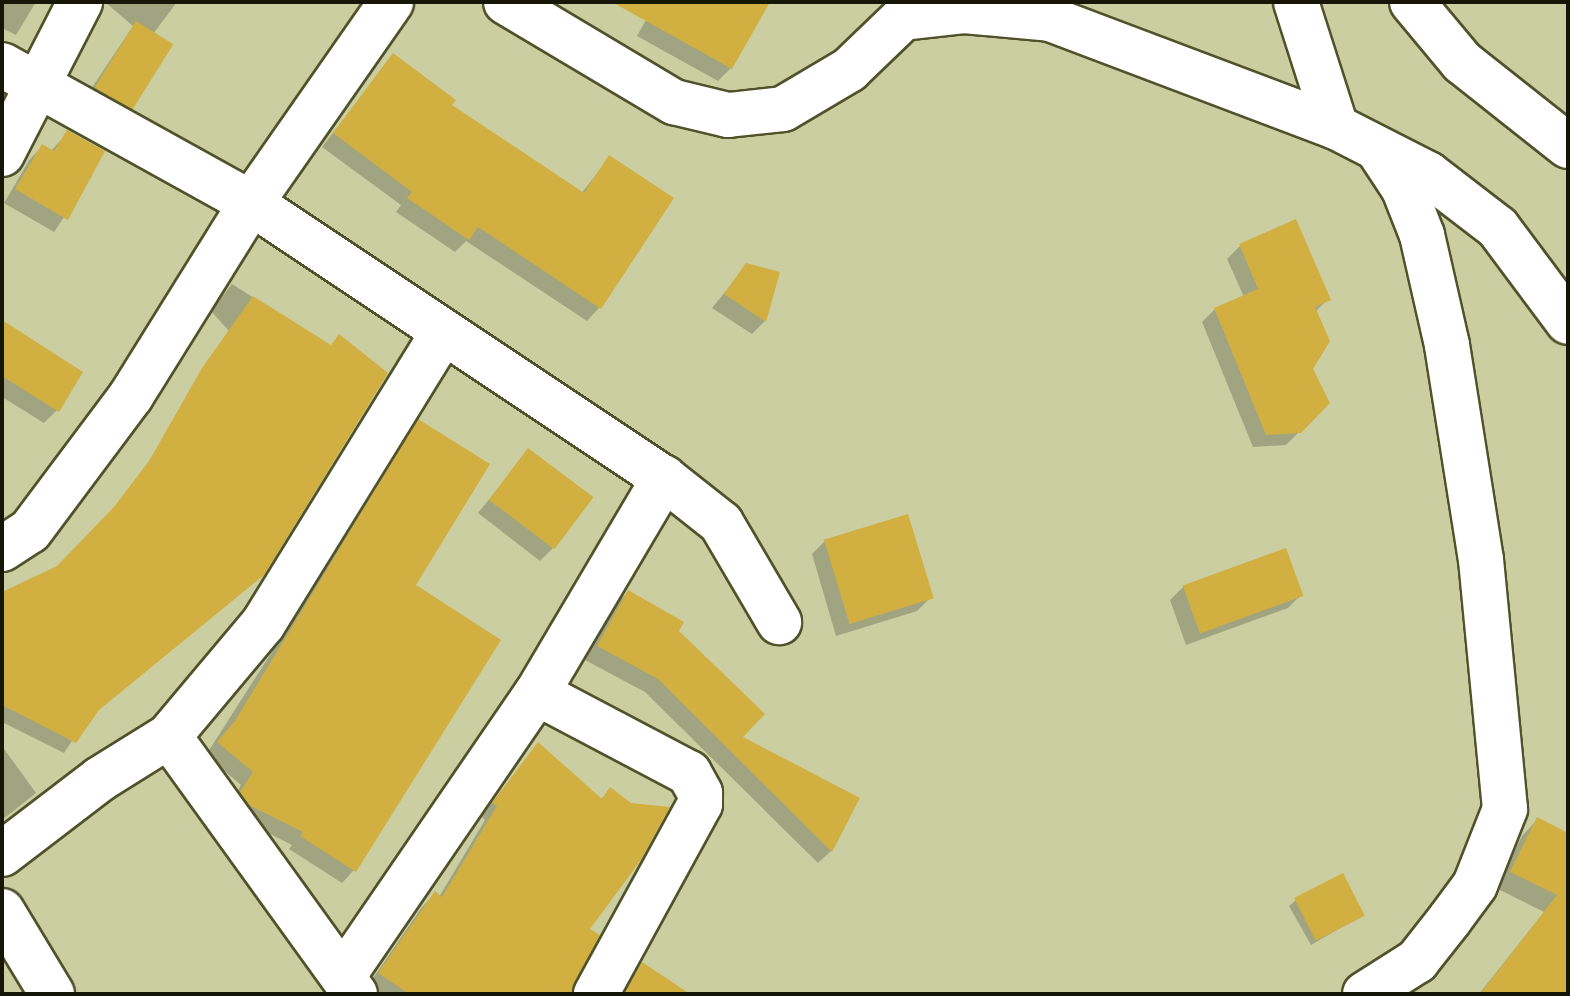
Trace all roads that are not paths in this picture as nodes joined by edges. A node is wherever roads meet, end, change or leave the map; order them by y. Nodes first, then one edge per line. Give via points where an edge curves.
1 (80, 2) edge
2 (391, 2) edge
3 (506, 2) edge
4 (1296, 2) edge
5 (1412, 2) edge
6 (902, 10) edge
7 (2, 65) edge
8 (39, 90) junction
9 (1336, 127) junction
10 (1568, 146) edge
11 (1379, 151) junction
12 (2, 154) edge
13 (251, 203) junction
14 (1568, 322) edge
15 (443, 332) junction
16 (664, 478) junction
17 (2, 549) edge
18 (779, 622) dead end
19 (537, 693) junction
20 (169, 736) junction
21 (2, 854) edge
22 (2, 911) edge
23 (349, 985) edge
24 (52, 994) edge
25 (596, 994) edge
26 (1365, 994) edge

1 - 8 street
2 - 13 street
3 - 6 street via 674,102 728,115 783,109 849,70
4 - 9 street
5 - 10 street via 1462,62
6 - 9 street via 1050,19
7 - 8 street
8 - 12 street
8 - 13 street
9 - 11 street
11 - 14 street via 1428,174 1498,228
11 - 26 street via 1404,189 1422,235 1447,345 1481,560 1505,809 1475,885 1450,919 1417,961
13 - 15 street
13 - 17 street via 131,396 30,531
15 - 16 street
15 - 20 street via 263,624
16 - 18 street via 721,523
16 - 19 street
19 - 23 street
19 - 25 street via 689,773 700,793 700,804
20 - 21 street via 100,779
20 - 23 street
22 - 24 street

